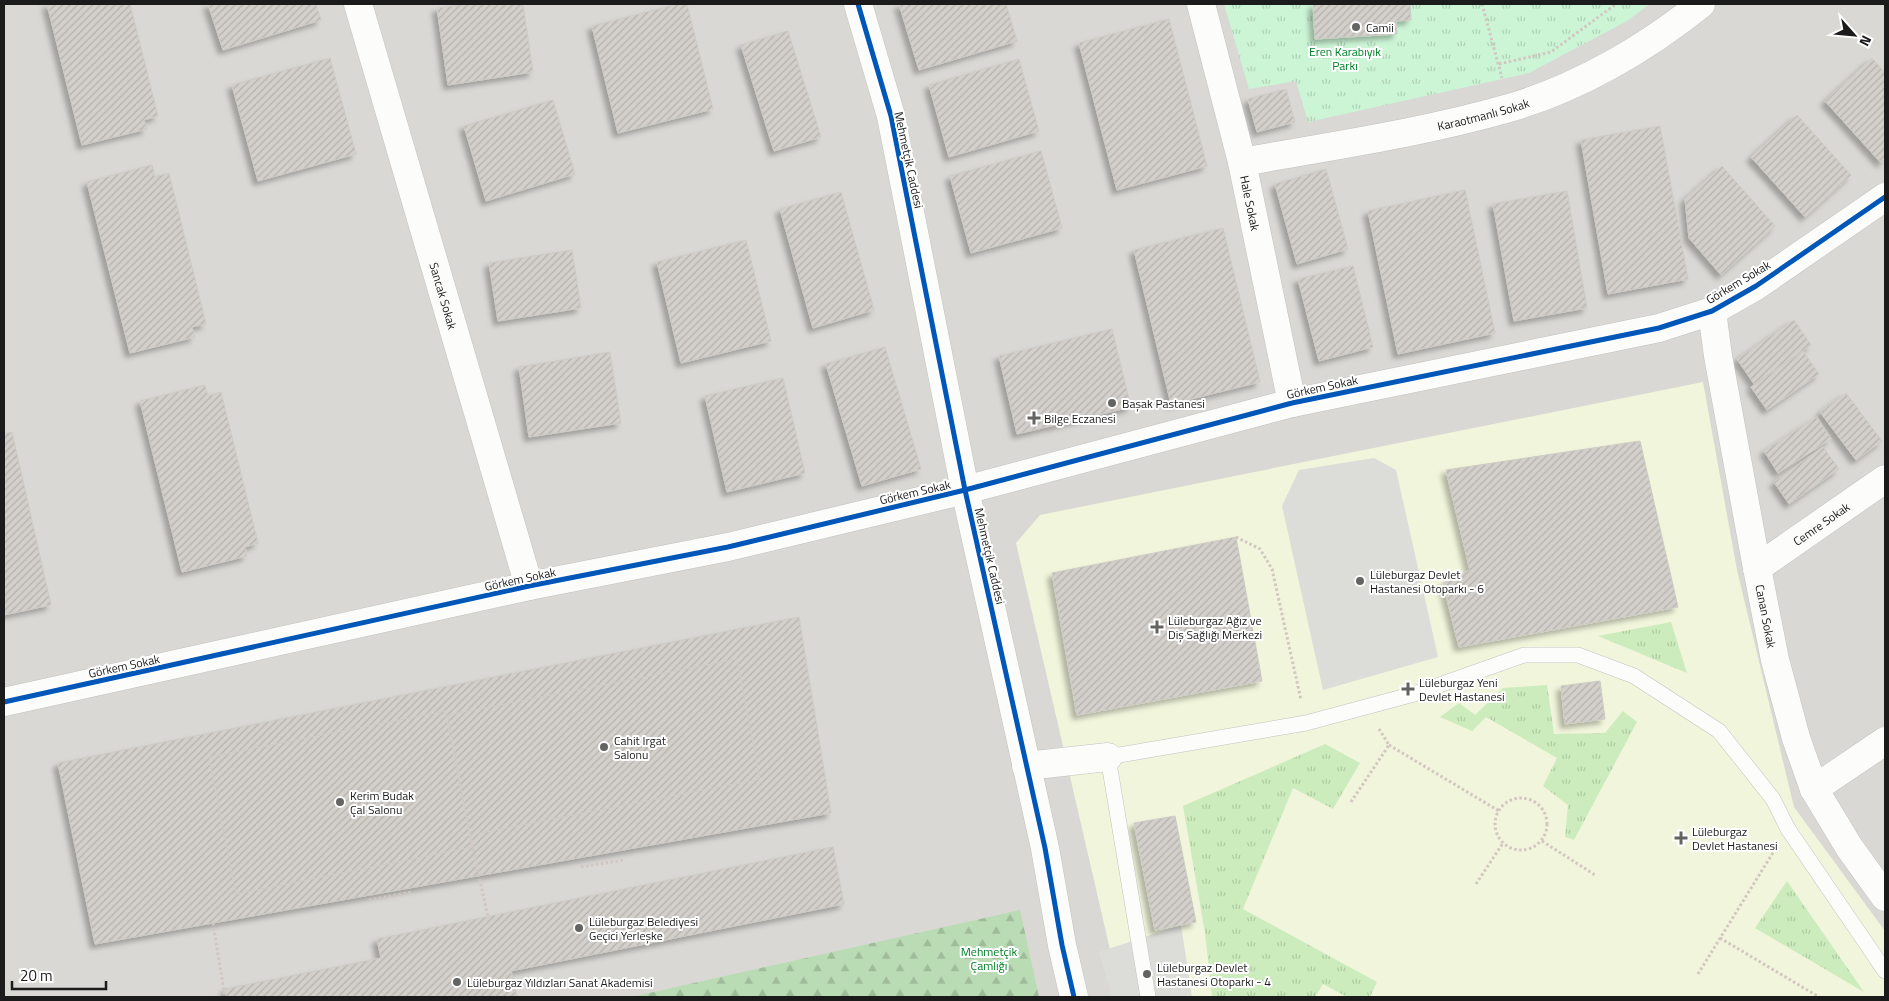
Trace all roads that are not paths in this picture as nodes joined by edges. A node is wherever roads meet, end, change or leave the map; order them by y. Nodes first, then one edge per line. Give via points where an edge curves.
1 (358, 4) edge
2 (858, 4) edge
3 (1201, 4) edge
4 (1701, 4) edge
5 (1242, 162) junction
6 (1885, 197) edge
7 (1712, 311) junction
8 (1292, 403) junction
9 (1885, 479) edge
10 (965, 490) junction
11 (1757, 568) junction
12 (529, 586) junction
13 (4, 702) edge
14 (1885, 741) edge
15 (1108, 757) junction
16 (1026, 766) junction
17 (1814, 789) junction
18 (1885, 897) edge
19 (1885, 971) edge
20 (1074, 997) edge
21 (1148, 997) edge

1 - 12 street, Sancak Sokak
2 - 10 street, Mehmetçik Caddesi via 890,116
3 - 5 street, Hale Sokak
4 - 5 street, Karaotmanlı Sokak via 1629,55 1570,85 1510,108 1440,126
5 - 8 street, Hale Sokak
6 - 7 street, Görkem Sokak via 1756,286
7 - 8 street, Görkem Sokak via 1659,328
7 - 11 street, Canan Sokak
8 - 10 street, Görkem Sokak
9 - 11 street, Cemre Sokak
10 - 12 street, Görkem Sokak via 728,546
10 - 16 street, Mehmetçik Caddesi
11 - 17 street, Canan Sokak via 1775,660
12 - 13 street, Görkem Sokak
14 - 17 street
15 - 16 street
15 - 19 lane via 1306,723 1414,694 1524,655 1578,655 1634,676 1719,731 1773,799 1788,829
15 - 21 lane
16 - 20 street, Mehmetçik Caddesi
17 - 18 street, Canan Sokak via 1849,847

